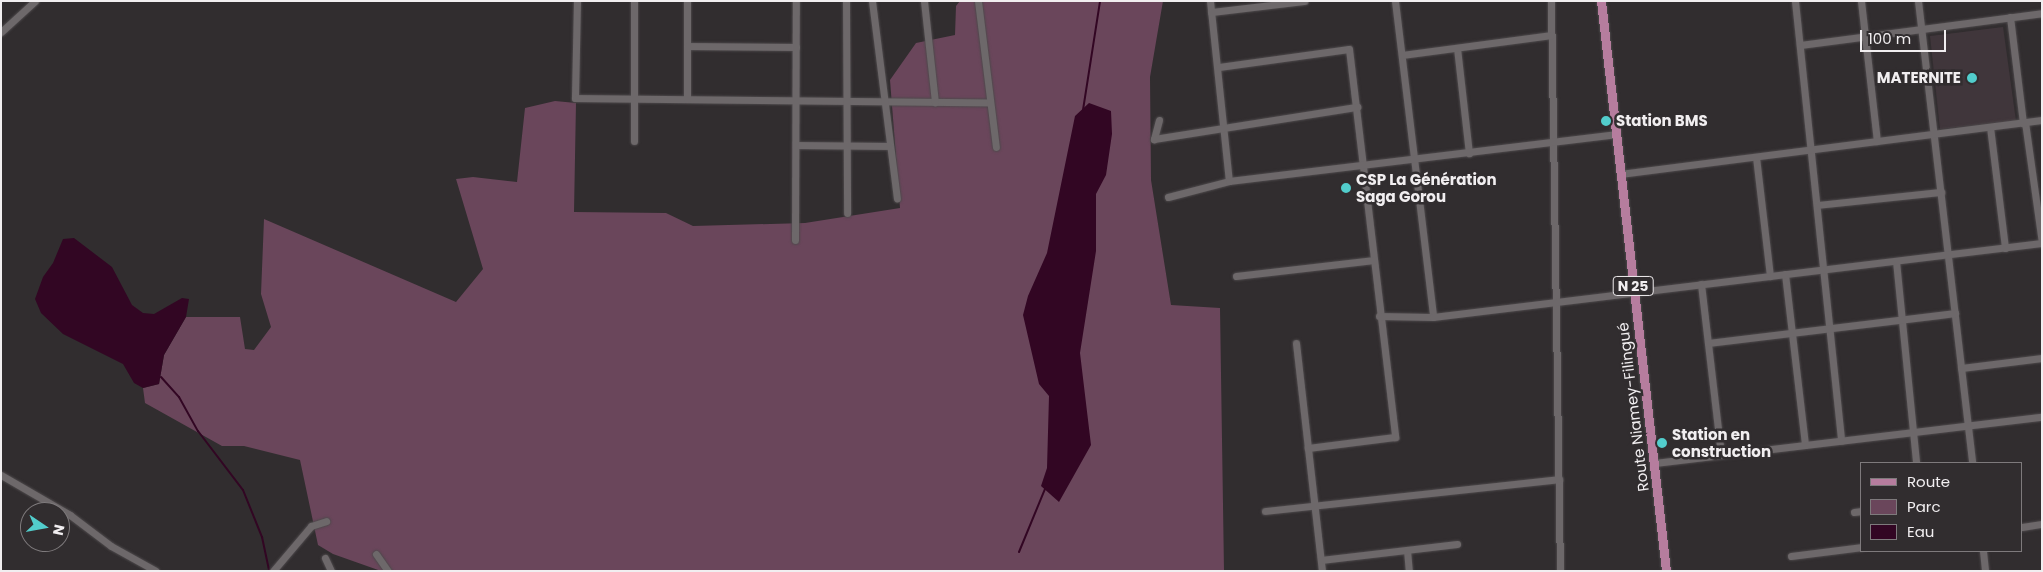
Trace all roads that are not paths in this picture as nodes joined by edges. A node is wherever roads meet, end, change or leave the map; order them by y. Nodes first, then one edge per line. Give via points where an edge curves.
1 (35, 1) edge
2 (577, 1) edge
3 (634, 1) edge
4 (687, 1) edge
5 (796, 1) edge
6 (846, 1) edge
7 (872, 1) edge
8 (924, 1) edge
9 (978, 1) edge
10 (1210, 1) edge
11 (1304, 1) edge
12 (1395, 1) edge
13 (1551, 1) edge
14 (1601, 1) edge
15 (1795, 1) edge
16 (1861, 1) edge
17 (1918, 1) edge
18 (1262, 4) edge
19 (1211, 12) junction
20 (2042, 13) edge
21 (2010, 17) junction
22 (1921, 29) junction
23 (1, 32) edge
24 (1552, 35) junction
25 (1865, 36) junction
26 (1800, 45) junction
27 (687, 46) junction
28 (796, 47) junction
29 (1457, 48) junction
30 (1402, 55) junction
31 (1219, 67) junction
32 (634, 98) junction
33 (687, 99) junction
34 (796, 100) junction
35 (846, 101) junction
36 (884, 101) junction
37 (935, 102) junction
38 (990, 102) junction
39 (1357, 107) junction
40 (1159, 120) dead end
41 (2042, 120) edge
42 (2024, 123) junction
43 (1225, 127) junction
44 (1990, 127) junction
45 (1616, 134) junction
46 (1934, 134) junction
47 (634, 141) dead end
48 (1554, 142) junction
49 (1877, 142) junction
50 (796, 145) junction
51 (846, 146) junction
52 (890, 146) junction
53 (996, 147) dead end
54 (1811, 150) junction
55 (1469, 153) junction
56 (1756, 157) junction
57 (1415, 160) junction
58 (1364, 164) junction
59 (1620, 174) junction
60 (1228, 181) junction
61 (1940, 192) junction
62 (897, 198) dead end
63 (1168, 198) dead end
64 (1817, 205) junction
65 (846, 213) dead end
66 (795, 240) dead end
67 (2042, 243) edge
68 (2005, 248) junction
69 (1948, 254) junction
70 (1374, 260) junction
71 (1896, 261) junction
72 (1823, 270) junction
73 (1785, 274) junction
74 (1236, 276) dead end
75 (1770, 276) junction
76 (1701, 284) junction
77 (1634, 292) junction
78 (1556, 303) junction
79 (1955, 313) junction
80 (1379, 316) junction
81 (1433, 317) junction
82 (1902, 320) junction
83 (1830, 328) junction
84 (1792, 333) junction
85 (1296, 343) dead end
86 (1708, 343) junction
87 (2042, 358) edge
88 (1961, 368) junction
89 (2042, 418) edge
90 (1968, 426) junction
91 (1913, 433) junction
92 (1842, 441) junction
93 (1805, 445) junction
94 (1308, 448) junction
95 (1721, 455) junction
96 (1916, 462) edge
97 (1972, 462) edge
98 (1654, 463) junction
99 (1, 475) edge
100 (1559, 479) junction
101 (1315, 505) junction
102 (1265, 511) dead end
103 (326, 521) dead end
104 (2042, 524) edge
105 (2023, 527) edge
106 (1457, 544) dead end
107 (1860, 547) edge
108 (1407, 550) junction
109 (1983, 552) edge
110 (376, 554) dead end
111 (1791, 556) dead end
112 (325, 558) dead end
113 (1321, 560) junction
114 (156, 571) edge
115 (273, 571) edge
116 (331, 571) edge
117 (388, 571) edge
118 (1322, 571) edge
119 (1409, 571) edge
120 (1560, 571) edge
121 (1666, 571) edge
122 (1985, 571) edge

1 - 23 street
2 - 32 street via 575,98
3 - 32 street
4 - 27 street
5 - 28 street
6 - 35 street
7 - 36 street
8 - 37 street
9 - 38 street
10 - 19 street
11 - 18 street
12 - 30 street
13 - 24 street
14 - 45 main road, Route Niamey-Filingué / N 25
15 - 26 street
16 - 25 street
17 - 22 street
18 - 19 street
19 - 31 street
20 - 21 street
21 - 22 street
21 - 42 street
22 - 25 street
22 - 46 street
24 - 29 street
24 - 48 street
25 - 26 street
25 - 49 street
26 - 54 street
27 - 28 street
27 - 33 street
28 - 34 street
29 - 30 street
29 - 55 street
30 - 57 street
31 - 39 street via 1348,49
31 - 43 street
32 - 33 street
32 - 47 street
33 - 34 street
34 - 35 street
34 - 50 street
35 - 36 street
35 - 51 street
36 - 37 street
36 - 52 street
37 - 38 street
38 - 53 street
39 - 43 street
39 - 58 street
40 - 43 street via 1154,139
41 - 42 street
42 - 44 street
42 - 67 street
43 - 60 street
44 - 46 street
44 - 68 street
45 - 48 street
45 - 59 main road, Route Niamey-Filingué / N 25
46 - 49 street
46 - 61 street
48 - 55 street
48 - 78 street
49 - 54 street
50 - 51 street
50 - 66 street
51 - 52 street
51 - 65 street
52 - 62 street
54 - 56 street
54 - 64 street
55 - 57 street
56 - 59 street
56 - 75 street
57 - 58 street
57 - 81 street
58 - 60 street
58 - 70 street
59 - 77 main road, Route Niamey-Filingué / N 25
60 - 63 street
61 - 64 street
61 - 69 street
64 - 72 street
67 - 68 street
68 - 69 street
69 - 71 street
69 - 79 street
70 - 74 street
70 - 80 street
71 - 72 street
71 - 82 street
72 - 73 street
72 - 83 street
73 - 75 street
73 - 84 street
75 - 76 street
76 - 77 street
76 - 86 street
77 - 78 street
77 - 98 main road, Route Niamey-Filingué / N 25
78 - 81 street
78 - 100 street
79 - 82 street
79 - 88 street
80 - 81 street
80 - 94 street via 1395,437
82 - 83 street
82 - 91 street
83 - 84 street
83 - 92 street
84 - 86 street
84 - 93 street
85 - 94 street
86 - 95 street
87 - 88 street
88 - 90 street
89 - 90 street
90 - 91 street
90 - 97 street
91 - 92 street
91 - 96 street
92 - 93 street
93 - 95 street
94 - 101 street
95 - 98 street
98 - 121 main road, Route Niamey-Filingué / N 25
99 - 114 street
100 - 101 street
100 - 120 street
101 - 102 street
101 - 113 street
103 - 115 street via 311,526
104 - 105 street
106 - 108 street
107 - 111 street
108 - 113 street
108 - 119 street
109 - 122 street
110 - 117 street
112 - 116 street
113 - 118 street

